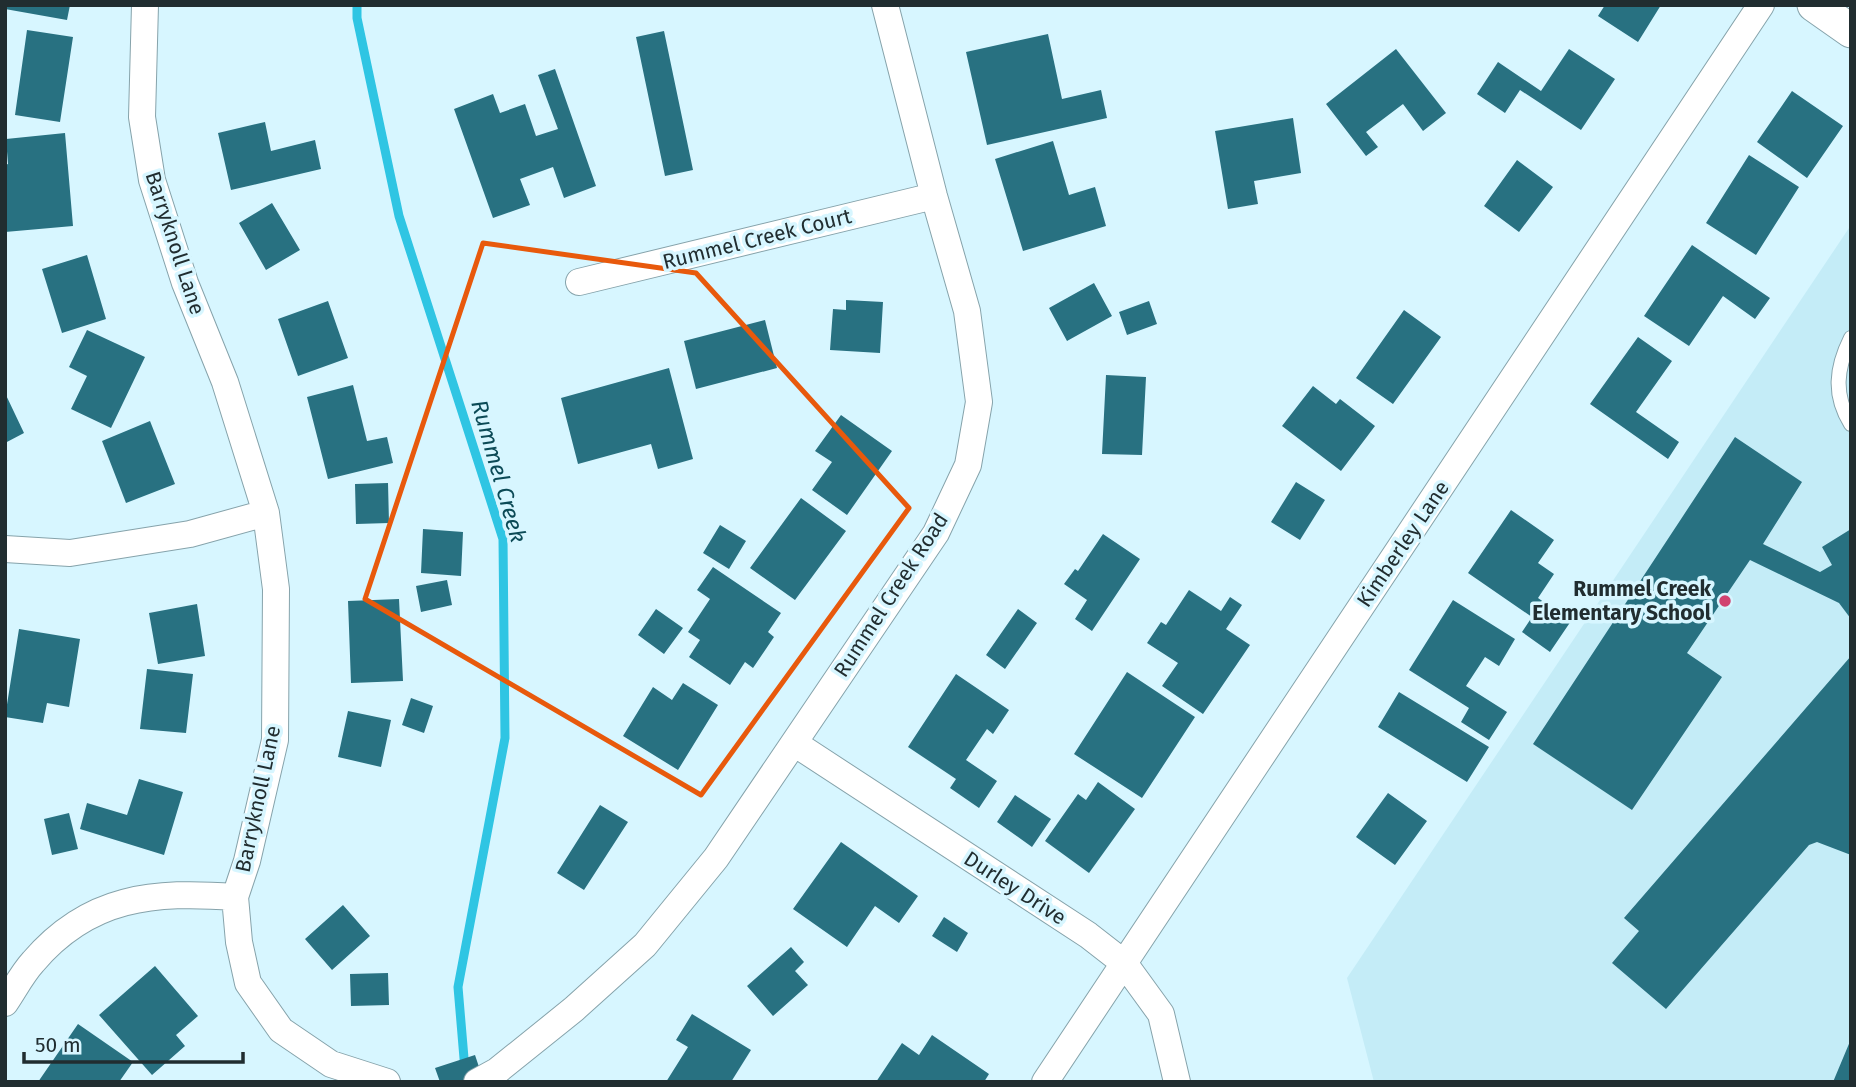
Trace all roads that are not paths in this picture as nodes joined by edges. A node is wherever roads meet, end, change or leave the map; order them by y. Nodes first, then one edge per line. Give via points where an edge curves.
1 (145, 5) edge
2 (885, 5) edge
3 (1761, 5) edge
4 (1814, 5) edge
5 (1851, 31) edge
6 (934, 196) junction
7 (579, 282) dead end
8 (1851, 338) edge
9 (1851, 424) edge
10 (266, 513) junction
11 (5, 549) edge
12 (794, 743) junction
13 (235, 897) junction
14 (1124, 963) junction
15 (5, 1003) edge
16 (487, 1076) edge
17 (387, 1082) edge
18 (1045, 1082) edge
19 (1177, 1082) edge

1 - 10 street, Barryknoll Lane via 142,117 152,180 185,283 225,382
2 - 6 street, Rummel Creek Road
3 - 14 street, Kimberley Lane
4 - 5 street
6 - 7 street, Rummel Creek Court
6 - 12 street, Rummel Creek Road via 967,311 979,402 968,466 936,533
8 - 9 lane via 1837,372 1843,412
10 - 11 street via 190,534 70,553
10 - 13 street, Barryknoll Lane via 276,589 275,740
12 - 14 street, Durley Drive
12 - 16 street, Rummel Creek Road via 716,858 645,945 574,1009
13 - 15 street, Barryknoll Lane via 144,897 104,908 68,929 33,962
13 - 17 street via 248,983 281,1030 331,1064
14 - 18 street, Kimberley Lane
14 - 19 street, Durley Drive via 1161,1014

